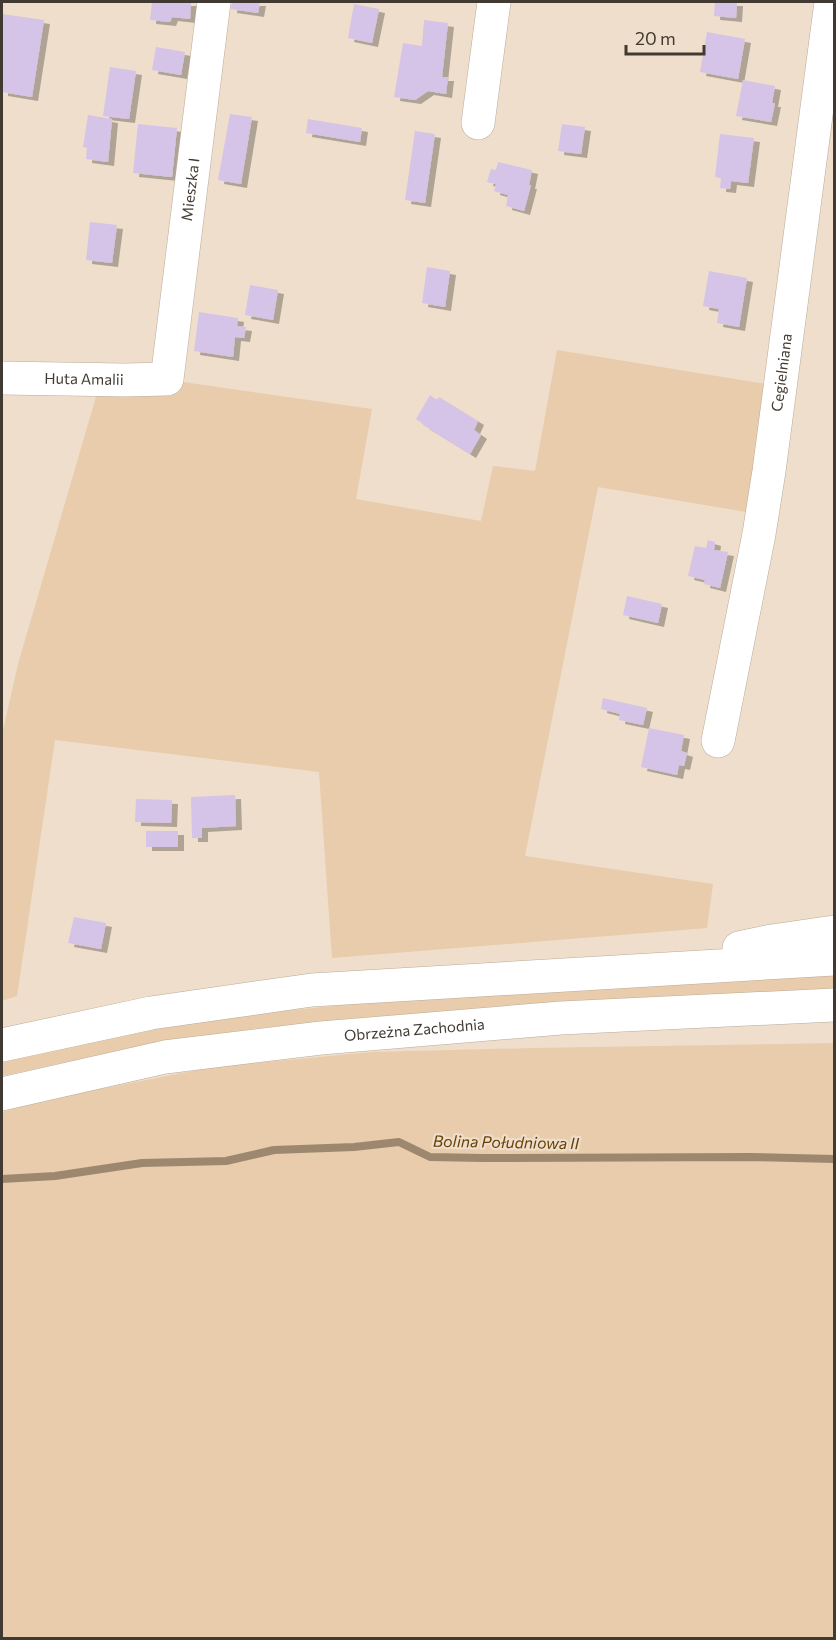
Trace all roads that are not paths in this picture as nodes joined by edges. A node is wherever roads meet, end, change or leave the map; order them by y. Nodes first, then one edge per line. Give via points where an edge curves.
1 (214, 2) edge
2 (494, 2) edge
3 (831, 2) edge
4 (478, 123) dead end
5 (2, 378) edge
6 (167, 379) joint
7 (718, 741) dead end
8 (834, 932) edge
9 (834, 959) edge
10 (634, 972) junction
11 (834, 1005) edge
12 (798, 1008) junction
13 (834, 1012) edge
14 (2, 1046) edge
15 (2, 1094) edge

1 - 6 street, Mieszka I
2 - 4 street
3 - 7 street, Cegielniana via 769,471
5 - 6 street, Huta Amalii
8 - 10 street via 772,941
9 - 10 street
10 - 14 street via 312,990 151,1013
11 - 12 street, Obrzeżna Zachodnia
12 - 13 street
12 - 15 street, Obrzeżna Zachodnia via 561,1018 321,1038 165,1057

